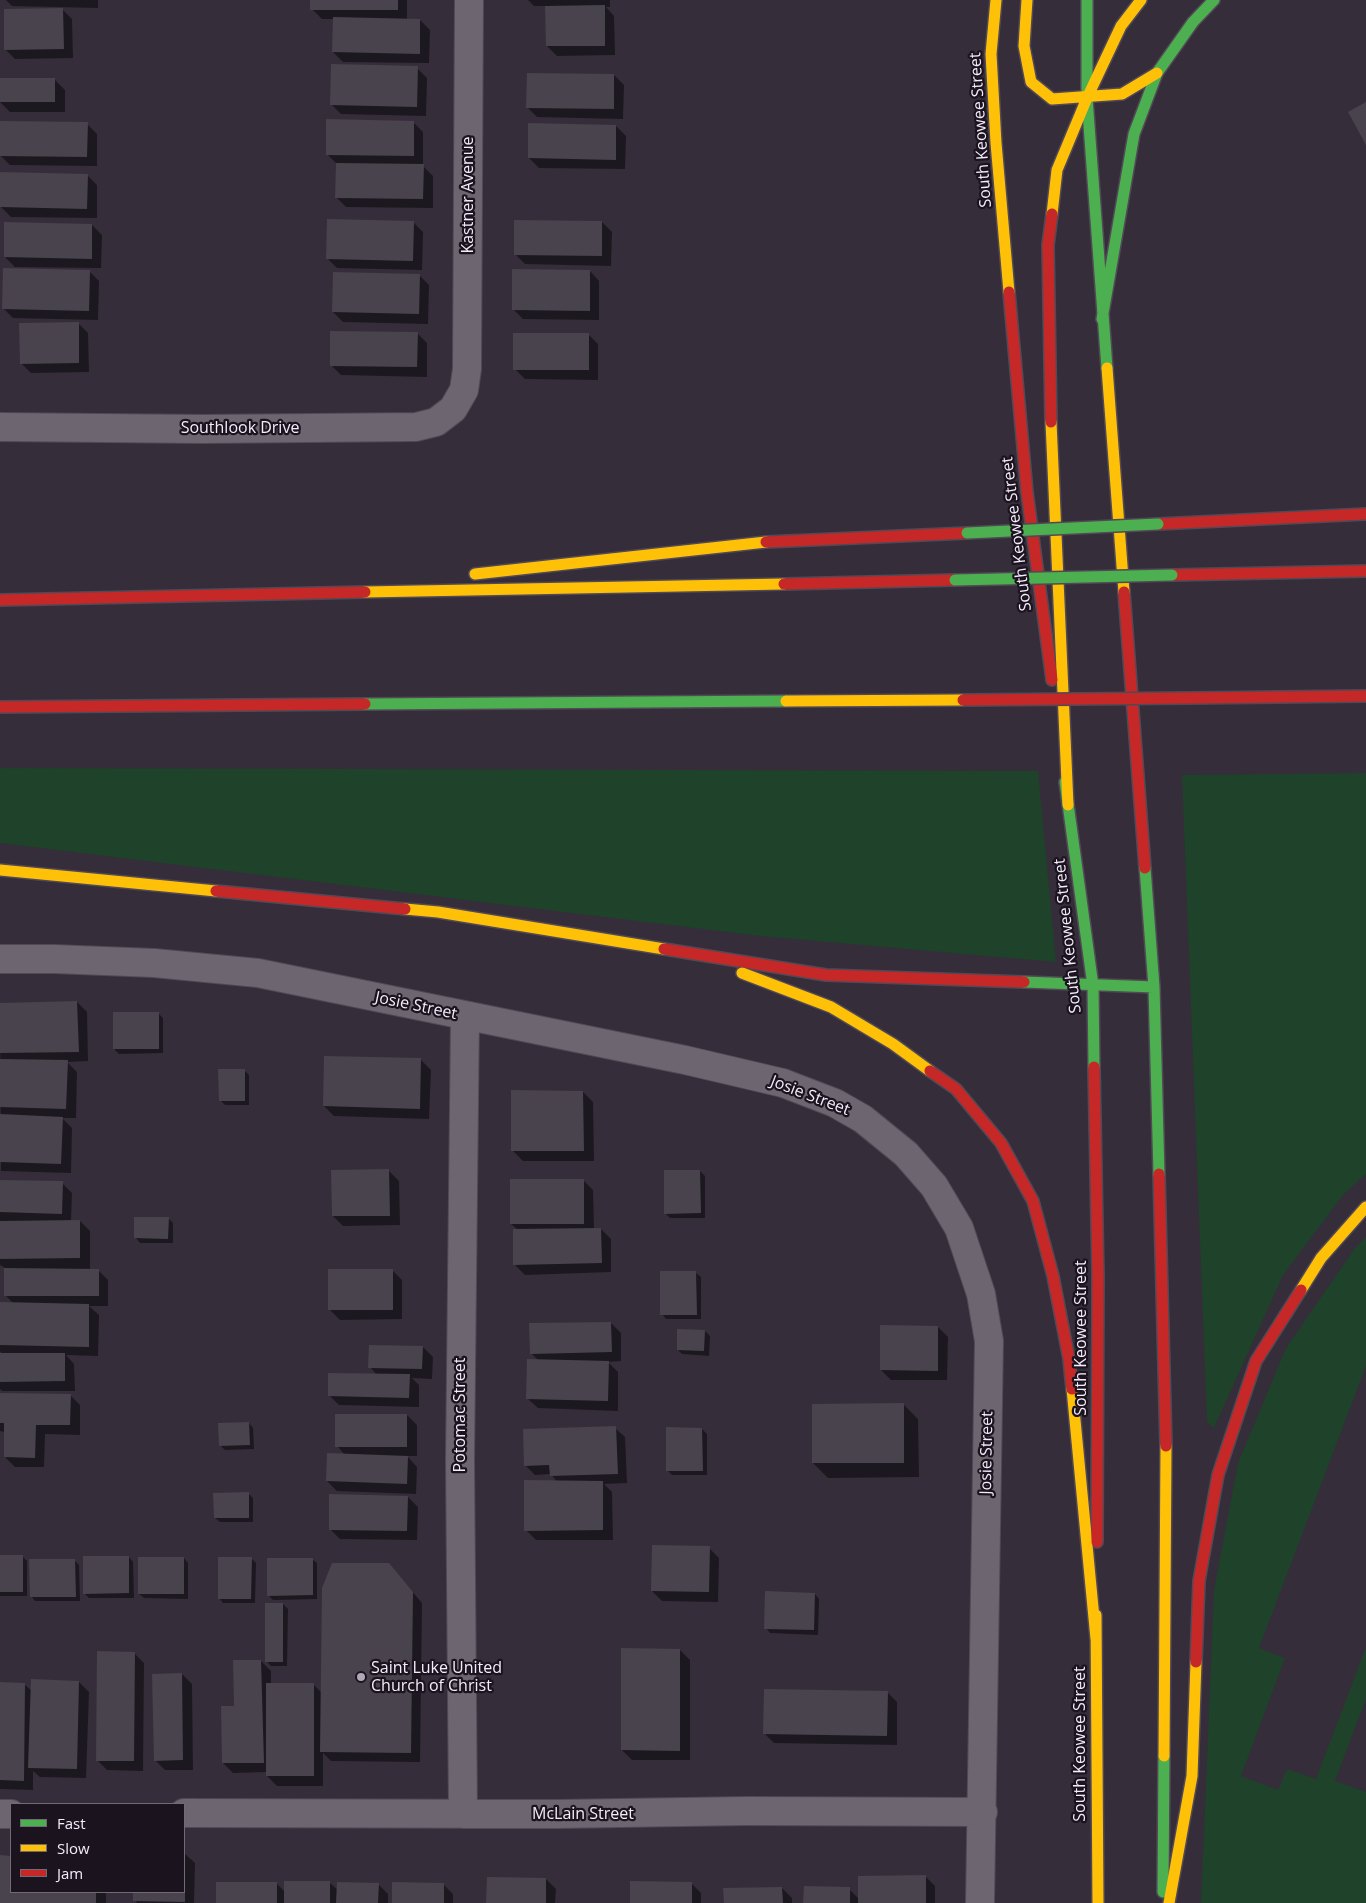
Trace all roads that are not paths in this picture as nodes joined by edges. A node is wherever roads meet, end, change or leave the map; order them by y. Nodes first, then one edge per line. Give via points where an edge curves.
1 (469, 0) edge
2 (996, 0) edge
3 (1027, 0) edge
4 (1087, 0) edge
5 (1141, 0) edge
6 (1214, 0) edge
7 (1157, 73) junction
8 (1087, 98) junction
9 (1102, 319) junction
10 (464, 390) joint
11 (0, 427) edge
12 (1366, 514) edge
13 (1366, 571) edge
14 (462, 575) dead end
15 (423, 580) dead end
16 (296, 594) junction
17 (0, 600) edge
18 (1366, 696) edge
19 (0, 707) edge
20 (1068, 805) junction
21 (0, 870) edge
22 (686, 952) junction
23 (0, 959) edge
24 (1093, 986) junction
25 (1154, 987) junction
26 (465, 1016) junction
27 (1366, 1207) edge
28 (1096, 1638) junction
29 (185, 1812) edge
30 (983, 1812) junction
31 (463, 1814) junction
32 (980, 1903) edge
33 (1098, 1903) edge
34 (1163, 1903) edge
35 (1169, 1903) edge

1 - 10 street, Kastner Avenue via 468,369
2 - 20 main road, South Keowee Street via 991,54 996,143 1027,492
3 - 8 main road via 1024,46 1031,82 1052,99
4 - 8 main road
5 - 8 main road via 1121,26
6 - 7 main road via 1193,22
7 - 8 main road via 1122,94
7 - 9 main road via 1134,134
8 - 9 main road
8 - 20 main road via 1057,170 1048,245 1049,376
9 - 25 main road
10 - 11 street, Southlook Drive via 453,409 436,422 416,427
12 - 14 main road, bridge via 766,542
13 - 16 main road, bridge
15 - 16 main road
16 - 17 main road
18 - 19 main road, bridge
20 - 24 main road, South Keowee Street
21 - 22 main road via 438,912
22 - 24 main road via 826,975
22 - 28 main road via 831,1007 893,1044 956,1089 1001,1143 1033,1201 1068,1350
23 - 26 street, Josie Street via 154,963 258,973
24 - 25 main road
24 - 28 main road, South Keowee Street via 1098,1277
25 - 34 main road via 1168,1465
26 - 30 street, Josie Street via 783,1083 835,1103 863,1119 906,1154 934,1186 960,1228 981,1294 989,1341
26 - 31 street, Potomac Street via 460,1460
27 - 35 main road via 1321,1258 1256,1361 1218,1475 1199,1581 1192,1776
28 - 33 main road, South Keowee Street
29 - 31 street, McLain Street
30 - 31 street, McLain Street
30 - 32 street, Josie Street

